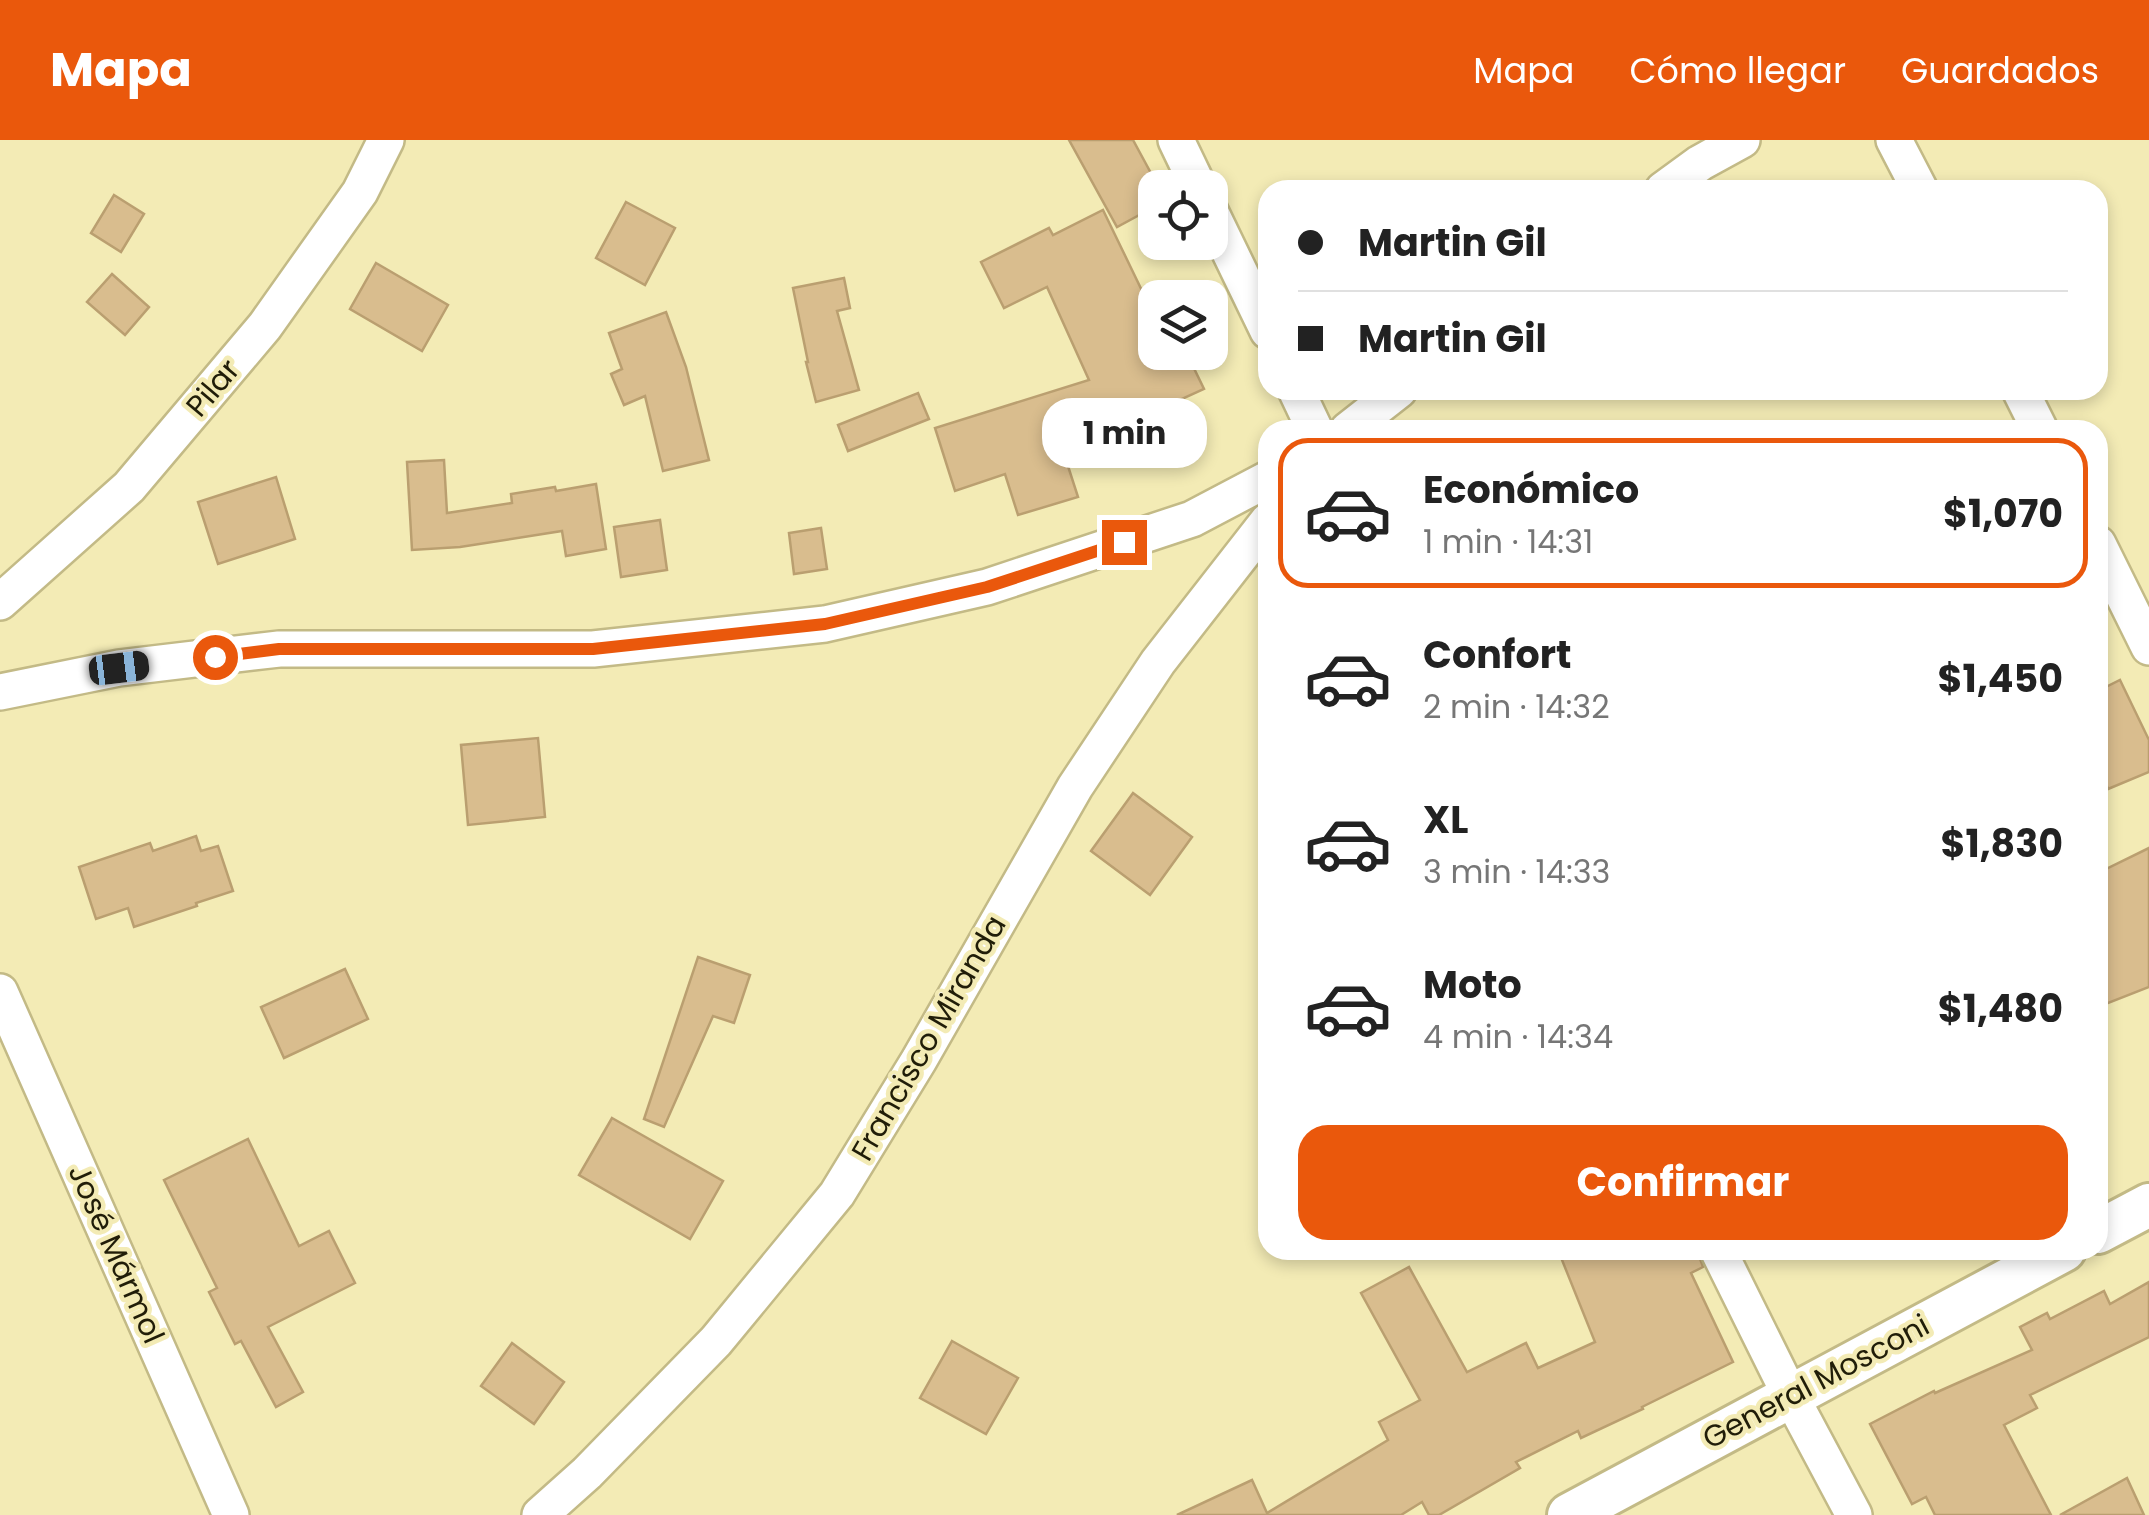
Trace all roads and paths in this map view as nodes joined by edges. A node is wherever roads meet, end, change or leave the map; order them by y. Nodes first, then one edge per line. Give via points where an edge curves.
1 (386, 140) edge
2 (1176, 140) edge
3 (1742, 140) edge
4 (1894, 140) edge
5 (1190, 170) edge
6 (1677, 180) edge
7 (1915, 180) edge
8 (1228, 249) edge
9 (1258, 310) edge
10 (1386, 400) edge
11 (1361, 420) edge
12 (1258, 484) edge
13 (1258, 534) edge
14 (2108, 564) edge
15 (0, 602) edge
16 (2149, 646) edge
17 (0, 692) edge
18 (0, 992) edge
19 (2149, 1205) edge
20 (2108, 1227) edge
21 (1723, 1260) edge
22 (2045, 1260) edge
23 (1790, 1396) junction
24 (231, 1515) edge
25 (540, 1515) edge
26 (1569, 1515) edge
27 (1854, 1515) edge

1 - 15 street, Pilar via 360,192 265,326 129,487
2 - 5 street
3 - 6 street
4 - 7 street
8 - 9 street
10 - 11 street
12 - 17 street via 1192,519 987,587 825,624 593,649 279,649 119,668
13 - 25 street, Francisco Miranda via 1158,662 1075,787 837,1194 716,1341
14 - 16 street
18 - 24 street, José Mármol
19 - 20 street
21 - 23 street
22 - 23 street, General Mosconi
23 - 26 street, General Mosconi
23 - 27 street

